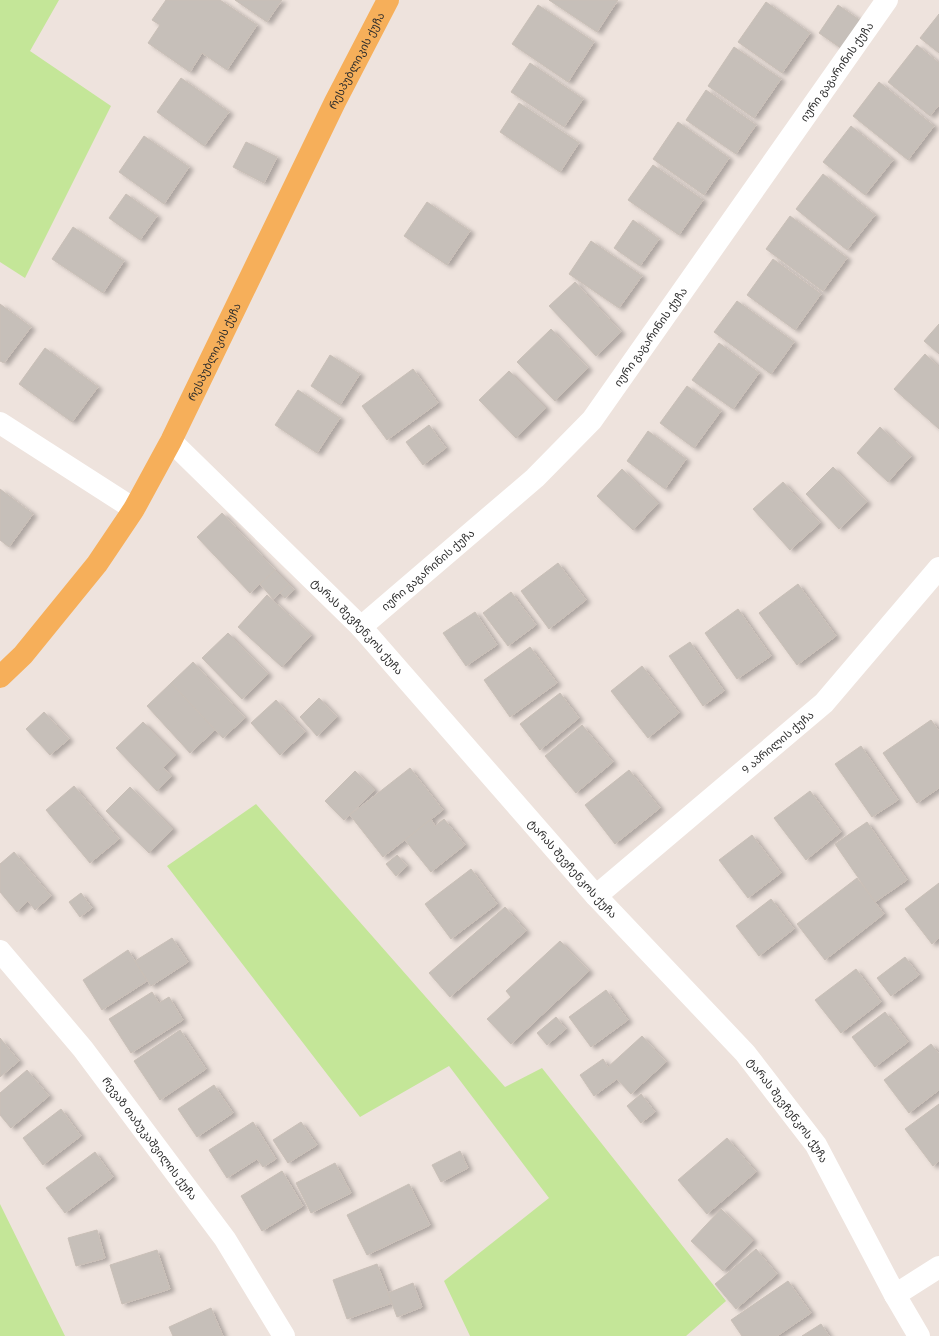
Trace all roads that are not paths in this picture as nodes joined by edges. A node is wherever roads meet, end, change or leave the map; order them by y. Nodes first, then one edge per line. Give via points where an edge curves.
1 (388, 0) edge
2 (887, 0) edge
3 (0, 423) edge
4 (172, 441) junction
5 (134, 509) junction
6 (939, 568) edge
7 (361, 627) junction
8 (0, 677) edge
9 (596, 896) junction
10 (0, 951) edge
11 (939, 1268) edge
12 (895, 1295) junction
13 (284, 1336) edge
14 (919, 1336) edge

1 - 4 main road, რესპუბლიკის ქუჩა via 335,102
2 - 7 street, იური გაგარინის ქუჩა via 592,420 535,478
3 - 5 street
4 - 5 main road, რესპუბლიკის ქუჩა
4 - 7 street, ტარას შევჩენკოს ქუჩა
5 - 8 main road, რესპუბლიკის ქუჩა via 97,564 22,655
6 - 9 street, 9 აპრილის ქუჩა via 824,703
7 - 9 street, ტარას შევჩენკოს ქუჩა
9 - 12 street, ტარას შევჩენკოს ქუჩა via 745,1053 816,1145
10 - 13 street, რევაზ თაბუკაშვილის ქუჩა via 83,1049 220,1233
11 - 12 street
12 - 14 street, ტარას შევჩენკოს ქუჩა

